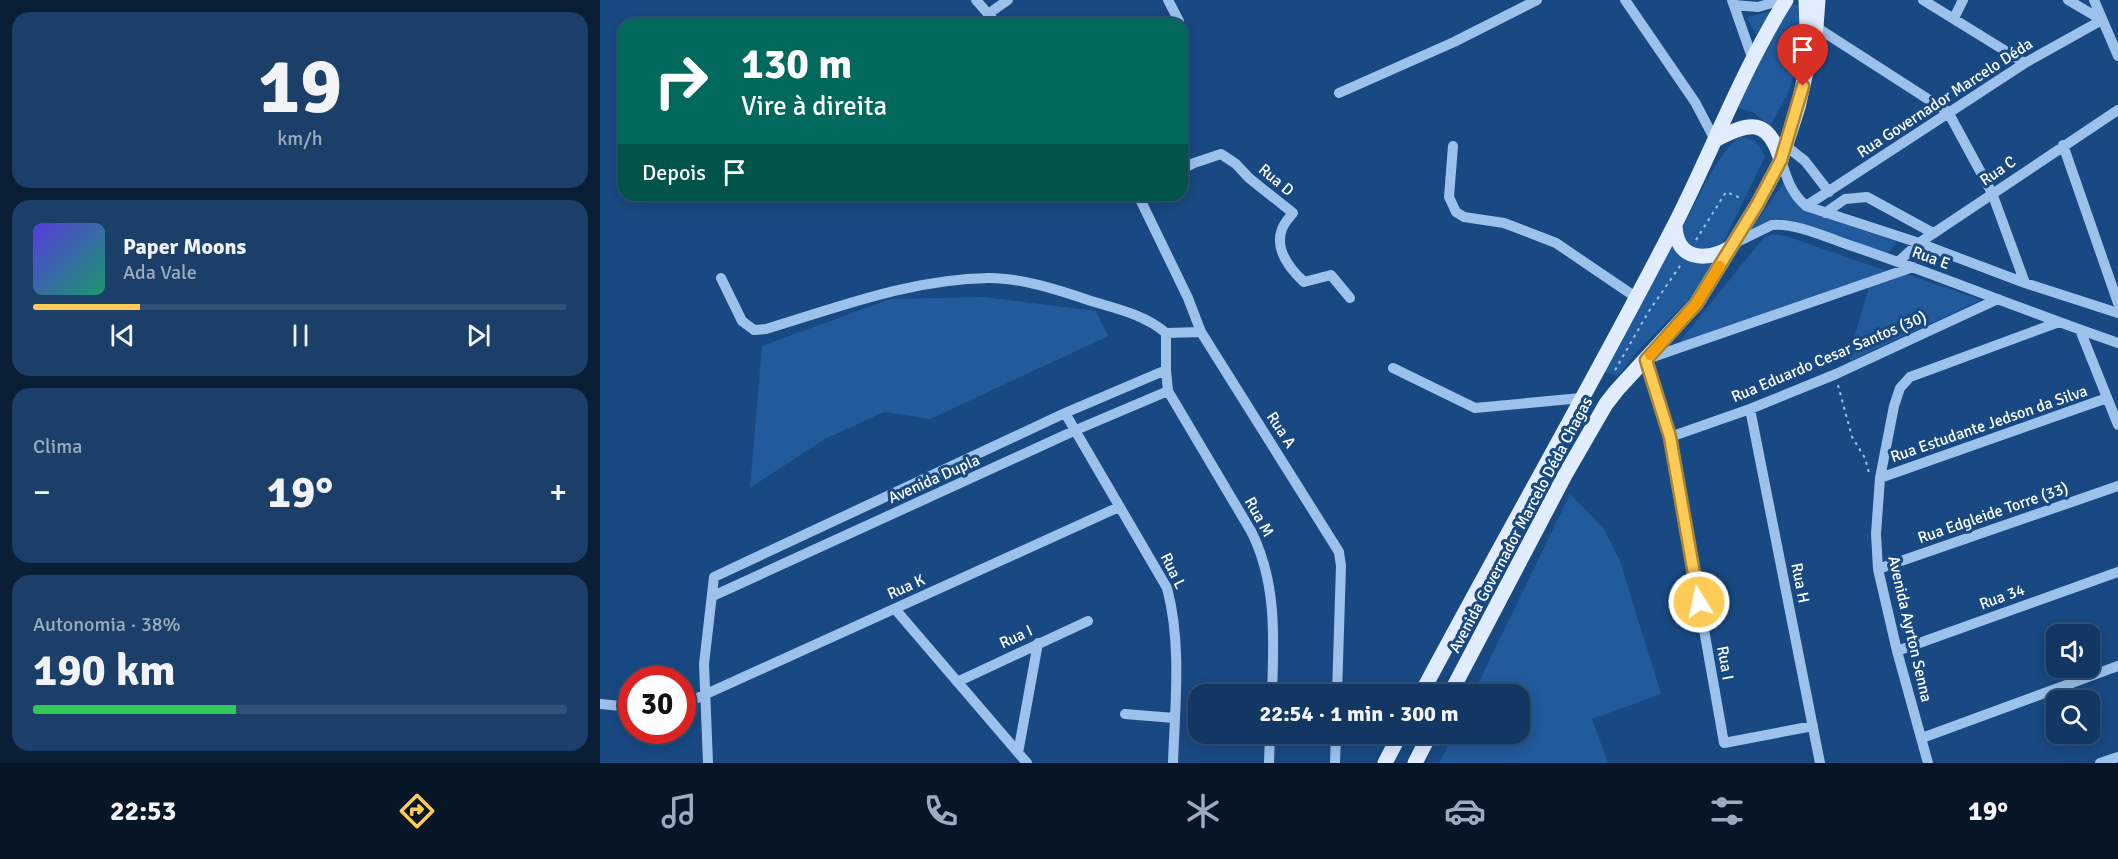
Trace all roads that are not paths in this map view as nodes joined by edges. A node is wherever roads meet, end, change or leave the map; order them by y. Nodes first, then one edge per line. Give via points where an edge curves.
1 (976, 0) edge
2 (1008, 0) edge
3 (1167, 0) edge
4 (1537, 0) edge
5 (1625, 0) edge
6 (1784, 0) edge
7 (1806, 0) edge
8 (1818, 0) edge
9 (1923, 0) edge
10 (1963, 0) edge
11 (2068, 0) edge
12 (2094, 0) edge
13 (1733, 2) edge
14 (988, 14) junction
15 (992, 18) edge
16 (1177, 18) edge
17 (1954, 18) junction
18 (2102, 20) junction
19 (1816, 27) junction
20 (2118, 56) edge
21 (1753, 60) junction
22 (2025, 63) junction
23 (1806, 67) junction
24 (1338, 93) dead end
25 (2118, 110) edge
26 (1948, 112) junction
27 (1715, 140) junction
28 (2063, 145) junction
29 (1453, 146) dead end
30 (1784, 153) junction
31 (1188, 166) edge
32 (1829, 192) junction
33 (1992, 193) junction
34 (1141, 201) edge
35 (1806, 206) junction
36 (1825, 213) junction
37 (1675, 225) junction
38 (1933, 233) junction
39 (1919, 243) junction
40 (1731, 246) junction
41 (1898, 262) junction
42 (1914, 267) junction
43 (722, 278) dead end
44 (2025, 283) junction
45 (1350, 298) dead end
46 (1636, 298) junction
47 (1998, 298) junction
48 (2118, 303) edge
49 (2118, 313) edge
50 (2060, 322) junction
51 (2080, 330) junction
52 (1166, 333) junction
53 (1201, 333) junction
54 (2118, 343) edge
55 (1646, 359) junction
56 (1393, 368) dead end
57 (1166, 370) junction
58 (1168, 391) junction
59 (1581, 398) junction
60 (2107, 398) junction
61 (1750, 409) junction
62 (1065, 413) junction
63 (2118, 425) edge
64 (1076, 430) junction
65 (1670, 437) junction
66 (1880, 478) junction
67 (2118, 486) edge
68 (1119, 507) junction
69 (1878, 569) junction
70 (2118, 572) edge
71 (713, 596) junction
72 (895, 609) junction
73 (1088, 621) dead end
74 (1038, 643) junction
75 (1897, 651) junction
76 (2118, 666) edge
77 (957, 682) junction
78 (1272, 684) edge
79 (1337, 684) edge
80 (1426, 684) edge
81 (1455, 684) edge
82 (705, 694) junction
83 (696, 698) edge
84 (600, 704) edge
85 (618, 706) edge
86 (1125, 714) dead end
87 (1174, 718) junction
88 (1813, 726) junction
89 (1922, 738) junction
90 (1270, 744) edge
91 (1336, 744) edge
92 (1395, 744) edge
93 (1424, 744) edge
94 (1017, 753) junction
95 (2118, 756) edge
96 (708, 763) edge
97 (1027, 763) edge
98 (1173, 763) edge
99 (1269, 763) edge
100 (1335, 763) edge
101 (1385, 763) edge
102 (1414, 763) edge
103 (1820, 763) edge
104 (1928, 763) edge
105 (2100, 763) edge

1 - 14 street
2 - 14 street
3 - 16 street
4 - 24 street
5 - 27 street via 1695,102
6 - 13 street via 1758,7
6 - 21 main road, Avenida Governador Marcelo Déda Chagas
7 - 23 main road
8 - 19 main road, Avenida Governador Marcelo Déda Chagas
9 - 17 street
10 - 17 street
11 - 18 street
12 - 18 street
13 - 21 street
14 - 15 street
17 - 22 street
18 - 20 street
18 - 22 street, Rua Governador Marcelo Déda
19 - 23 main road, Avenida Governador Marcelo Déda Chagas
19 - 26 street
21 - 27 main road, Avenida Governador Marcelo Déda Chagas
22 - 26 street, Rua Governador Marcelo Déda
23 - 30 main road, Avenida Governador Marcelo Déda Chagas
25 - 28 street, Rua C
26 - 32 street, Rua Governador Marcelo Déda
26 - 33 street
27 - 30 main road via 1738,128 1755,127 1772,137
27 - 37 main road, Avenida Governador Marcelo Déda Chagas
28 - 33 street, Rua C
28 - 48 street
29 - 46 street via 1449,197 1456,212 1464,217 1504,223 1556,243
30 - 32 street via 1805,161
30 - 35 street via 1790,187
30 - 40 main road, Avenida Governador Marcelo Déda Chagas
31 - 45 street, Rua D via 1221,154 1236,164 1293,213 1282,228 1280,244 1289,268 1304,282 1331,275
32 - 35 street, Rua Governador Marcelo Déda
33 - 38 street, Rua C
33 - 44 street
34 - 53 street, Rua A
35 - 36 street, Rua E
36 - 38 street via 1845,199 1867,197
36 - 39 street, Rua E
37 - 40 main road via 1678,243 1688,253 1710,257
37 - 46 main road, Avenida Governador Marcelo Déda Chagas
38 - 39 street, Rua C
39 - 41 street, Rua C
39 - 44 street, Rua E
40 - 41 street, Rua E via 1779,224
40 - 55 main road, Avenida Governador Marcelo Déda Chagas via 1696,304
41 - 42 street, Rua E
42 - 47 street, Rua E
42 - 55 street
43 - 52 street via 742,321 754,330 920,284 990,278 1075,295 1148,320
44 - 49 street, Rua E
46 - 59 main road, Avenida Governador Marcelo Déda Chagas
47 - 50 street, Rua E
47 - 61 street, Rua Eduardo Cesar Santos (30) via 1836,374
50 - 51 street, Rua E
50 - 66 street, Avenida Ayrton Senna via 1910,377 1900,388 1894,406
51 - 54 street, Rua E
51 - 60 street
52 - 53 street
52 - 57 street, Rua M
53 - 79 street, Rua A via 1339,552
55 - 65 street, Rua I
55 - 81 main road, Avenida Governador Marcelo Déda Chagas via 1606,404
56 - 59 street via 1475,408
57 - 58 street, Rua M
57 - 62 street, Avenida Dupla
58 - 64 street, Avenida Dupla
58 - 78 street, Rua M via 1261,552 1274,639
59 - 80 main road, Avenida Governador Marcelo Déda Chagas
60 - 63 street
60 - 66 street, Rua Estudante Jedson da Silva
61 - 65 street, Rua Eduardo Cesar Santos (30)
61 - 88 street, Rua H
62 - 64 street, Rua L
62 - 71 street, Avenida Dupla via 714,577
64 - 68 street, Rua L
64 - 71 street, Avenida Dupla
65 - 88 street, Rua I via 1724,743
66 - 69 street, Avenida Ayrton Senna
67 - 69 street, Rua Edgleide Torre (33)
68 - 72 street, Rua K
68 - 87 street, Rua L via 1160,573 1172,607 1176,648
69 - 75 street, Avenida Ayrton Senna
70 - 75 street, Rua 34
71 - 82 street via 705,654
72 - 77 street
72 - 82 street, Rua K
73 - 74 street, Rua I
74 - 77 street, Rua I
74 - 94 street
75 - 89 street, Avenida Ayrton Senna
76 - 89 street
77 - 94 street
82 - 83 street, Rua K
82 - 96 street
84 - 85 street
86 - 87 street
87 - 98 street, Rua L
88 - 103 street, Rua H
89 - 104 street, Avenida Ayrton Senna
90 - 99 street
91 - 100 street
92 - 101 main road
93 - 102 main road
94 - 97 street
95 - 105 street

